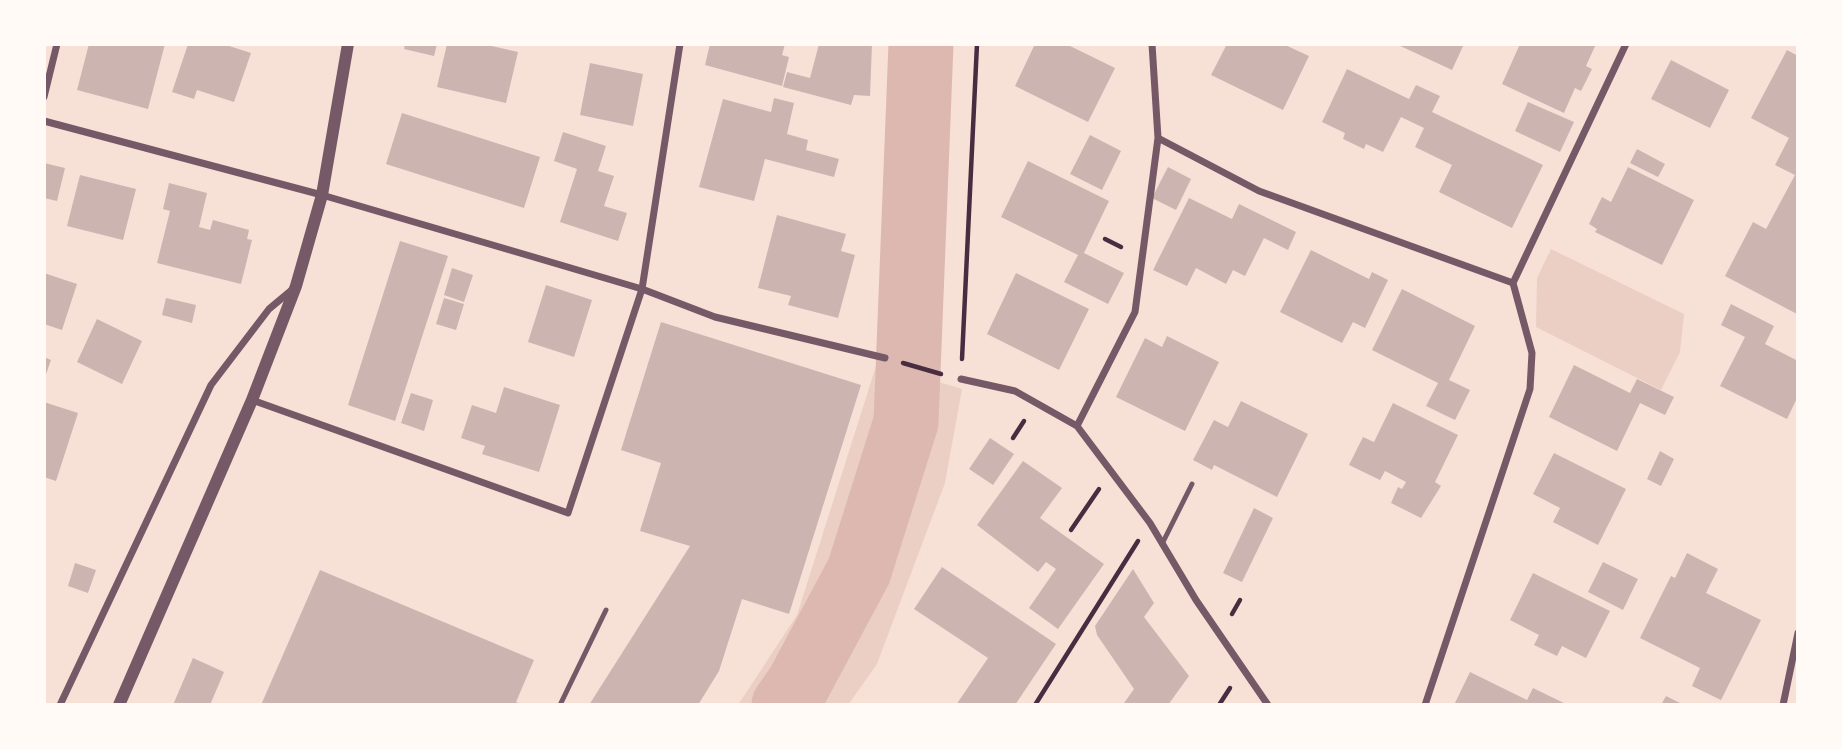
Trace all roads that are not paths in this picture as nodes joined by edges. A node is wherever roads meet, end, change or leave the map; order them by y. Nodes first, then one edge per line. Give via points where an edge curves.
1 (57, 44) edge
2 (348, 44) edge
3 (680, 44) edge
4 (1152, 44) edge
5 (1626, 44) edge
6 (44, 97) edge
7 (44, 121) edge
8 (1158, 138) junction
9 (322, 195) junction
10 (1513, 283) junction
11 (296, 286) junction
12 (642, 289) junction
13 (885, 358) road end
14 (961, 379) road end
15 (252, 400) junction
16 (1077, 426) junction
17 (1192, 484) dead end
18 (1162, 544) junction
19 (606, 610) dead end
20 (1798, 633) edge
21 (60, 705) edge
22 (119, 705) edge
23 (560, 705) edge
24 (1268, 705) edge
25 (1425, 705) edge
26 (1783, 705) edge

1 - 6 street
2 - 9 street
3 - 12 street
4 - 8 street
5 - 10 street
7 - 9 street
8 - 10 street via 1259,191
8 - 16 street via 1135,312
9 - 11 street
9 - 12 street
10 - 25 street via 1532,353 1531,389
11 - 15 street
11 - 21 street via 270,309 211,385
12 - 13 street via 715,317
12 - 15 street via 568,513
14 - 16 street via 1015,391
15 - 22 street
16 - 18 street
17 - 18 lane
18 - 24 street
19 - 23 lane
20 - 26 street

